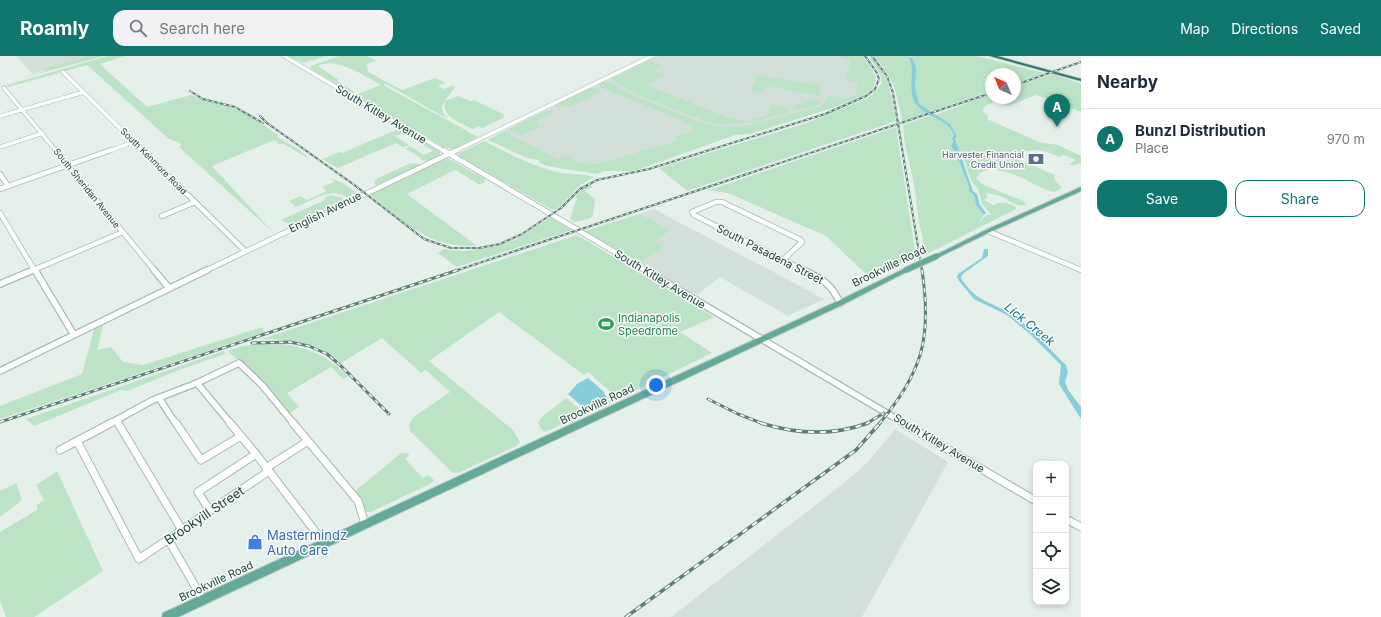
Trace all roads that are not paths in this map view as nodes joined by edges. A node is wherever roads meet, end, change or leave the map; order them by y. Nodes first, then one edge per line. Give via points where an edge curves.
1 (284, 56) edge
2 (652, 56) edge
3 (992, 56) edge
4 (1006, 56) edge
5 (1032, 65) junction
6 (63, 72) dead end
7 (1081, 75) edge
8 (1081, 80) edge
9 (1081, 83) edge
10 (4, 88) dead end
11 (84, 92) junction
12 (23, 110) junction
13 (0, 116) edge
14 (42, 133) junction
15 (134, 142) junction
16 (0, 147) edge
17 (449, 154) junction
18 (68, 165) junction
19 (0, 174) edge
20 (8, 186) junction
21 (0, 189) edge
22 (1080, 189) edge
23 (195, 202) junction
24 (0, 212) edge
25 (162, 216) dead end
26 (6, 223) junction
27 (0, 225) edge
28 (988, 231) junction
29 (123, 232) junction
30 (245, 251) junction
31 (783, 260) junction
32 (34, 270) junction
33 (1081, 270) edge
34 (0, 284) edge
35 (169, 288) junction
36 (840, 303) junction
37 (74, 335) junction
38 (763, 339) junction
39 (0, 371) edge
40 (197, 383) junction
41 (159, 398) junction
42 (117, 420) junction
43 (241, 436) junction
44 (77, 441) junction
45 (308, 441) junction
46 (60, 450) dead end
47 (256, 454) junction
48 (268, 470) junction
49 (1033, 499) edge
50 (210, 511) junction
51 (1069, 521) edge
52 (366, 524) junction
53 (1081, 527) edge
54 (182, 530) junction
55 (168, 539) junction
56 (324, 543) junction
57 (203, 600) junction
58 (167, 617) edge

1 - 17 street, South Kitley Avenue
2 - 17 street, English Avenue
3 - 5 highway
4 - 5 highway
5 - 7 highway
5 - 8 highway
5 - 9 highway
6 - 11 street, South Kenmore Road
10 - 12 street, South Sheridan Avenue
11 - 12 street
11 - 15 street, South Kenmore Road
12 - 13 street
12 - 14 street, South Sheridan Avenue
14 - 16 street
14 - 18 street, South Sheridan Avenue
15 - 18 street
15 - 23 street, South Kenmore Road
17 - 30 street, English Avenue
17 - 38 street, South Kitley Avenue
18 - 20 street
18 - 29 street, South Sheridan Avenue
19 - 20 street
20 - 21 street
22 - 28 main road, Brookville Road
23 - 25 street
23 - 30 street, South Kenmore Road
24 - 26 street
26 - 27 street
26 - 32 street
28 - 33 street
28 - 36 main road, Brookville Road, bridge
29 - 32 street
29 - 35 street, South Sheridan Avenue
30 - 35 street, English Avenue
31 - 31 street, South Pasadena Street via 692,212 722,202 801,240 802,242
31 - 36 street, South Pasadena Street via 825,281 834,290
32 - 34 street
32 - 37 street
35 - 37 street, English Avenue
36 - 38 main road, Brookville Road
37 - 39 street, English Avenue
38 - 49 street, South Kitley Avenue
38 - 52 main road, Brookville Road
40 - 41 street
40 - 43 street
40 - 45 street via 239,363 262,385
41 - 42 street
41 - 43 street via 201,460
42 - 44 street
42 - 54 street
43 - 47 street
44 - 46 street
44 - 55 street, Brookyill Street via 139,559
45 - 48 street, Brookyill Street
45 - 52 street via 358,500
47 - 48 street
47 - 50 street via 198,492
48 - 50 street, Brookyill Street
48 - 56 street
50 - 54 street, Brookyill Street
51 - 53 street
52 - 56 main road, Brookville Road
54 - 55 street, Brookyill Street
55 - 57 street
56 - 57 main road, Brookville Road
57 - 58 main road, Brookville Road

